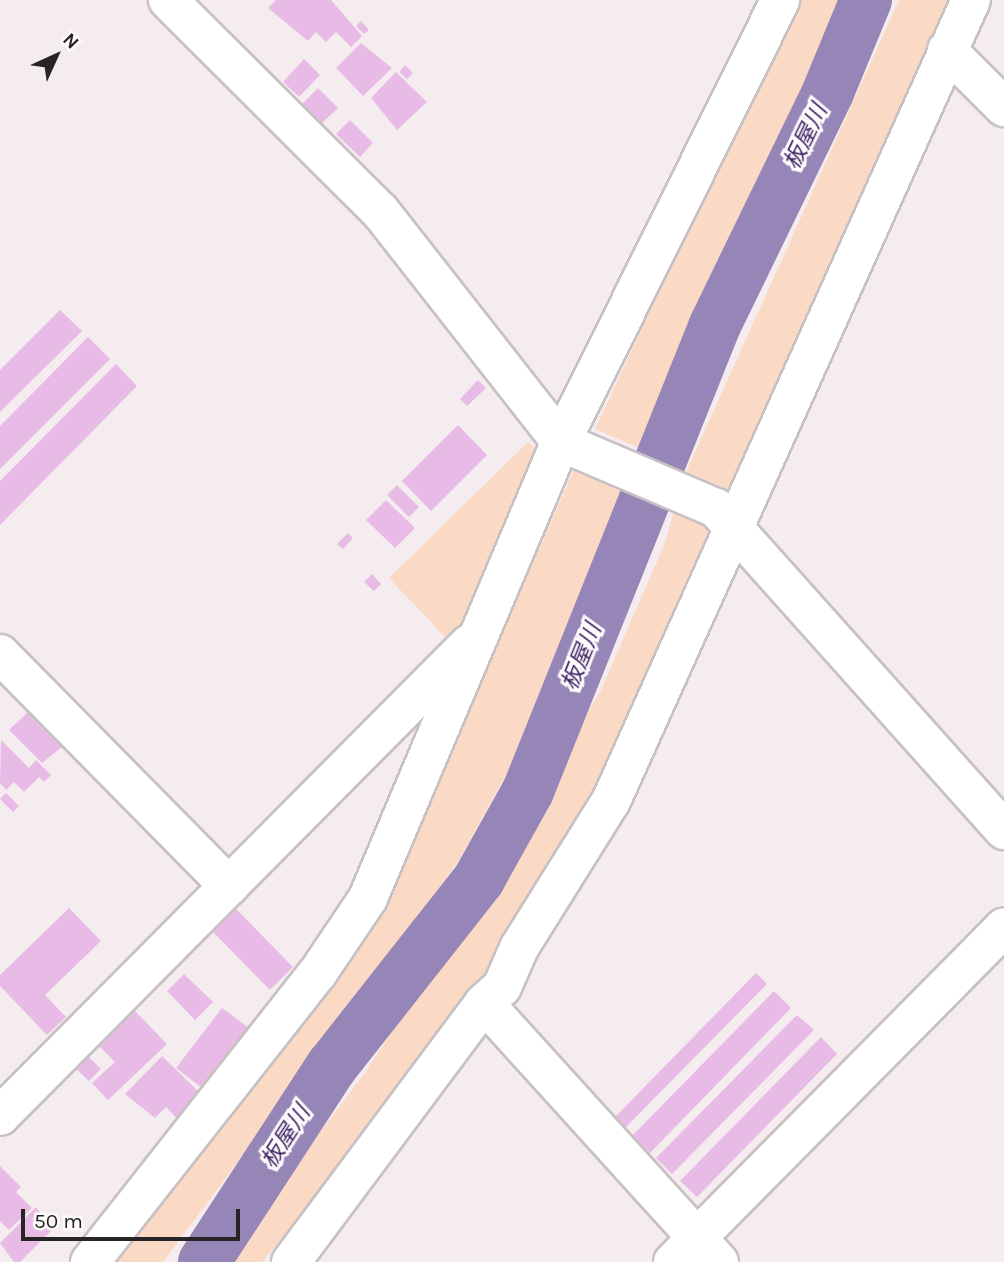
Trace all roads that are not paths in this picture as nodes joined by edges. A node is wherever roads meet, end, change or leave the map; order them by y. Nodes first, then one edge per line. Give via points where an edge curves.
1 (168, 0) edge
2 (780, 0) edge
3 (971, 0) edge
4 (947, 50) junction
5 (1004, 107) edge
6 (572, 447) junction
7 (726, 518) junction
8 (481, 633) junction
9 (0, 654) edge
10 (1004, 830) edge
11 (229, 886) junction
12 (1004, 927) edge
13 (484, 1003) junction
14 (0, 1116) edge
15 (696, 1254) edge
16 (90, 1262) edge
17 (291, 1262) edge

1 - 6 street via 380,211
2 - 6 street
3 - 4 street
4 - 5 street
4 - 7 street
6 - 7 street
6 - 8 street
7 - 10 street
7 - 13 street via 611,801 519,948 502,986
8 - 11 street
8 - 16 street via 368,898 317,974
9 - 11 street
11 - 14 street
12 - 15 street
13 - 15 street
13 - 17 street

